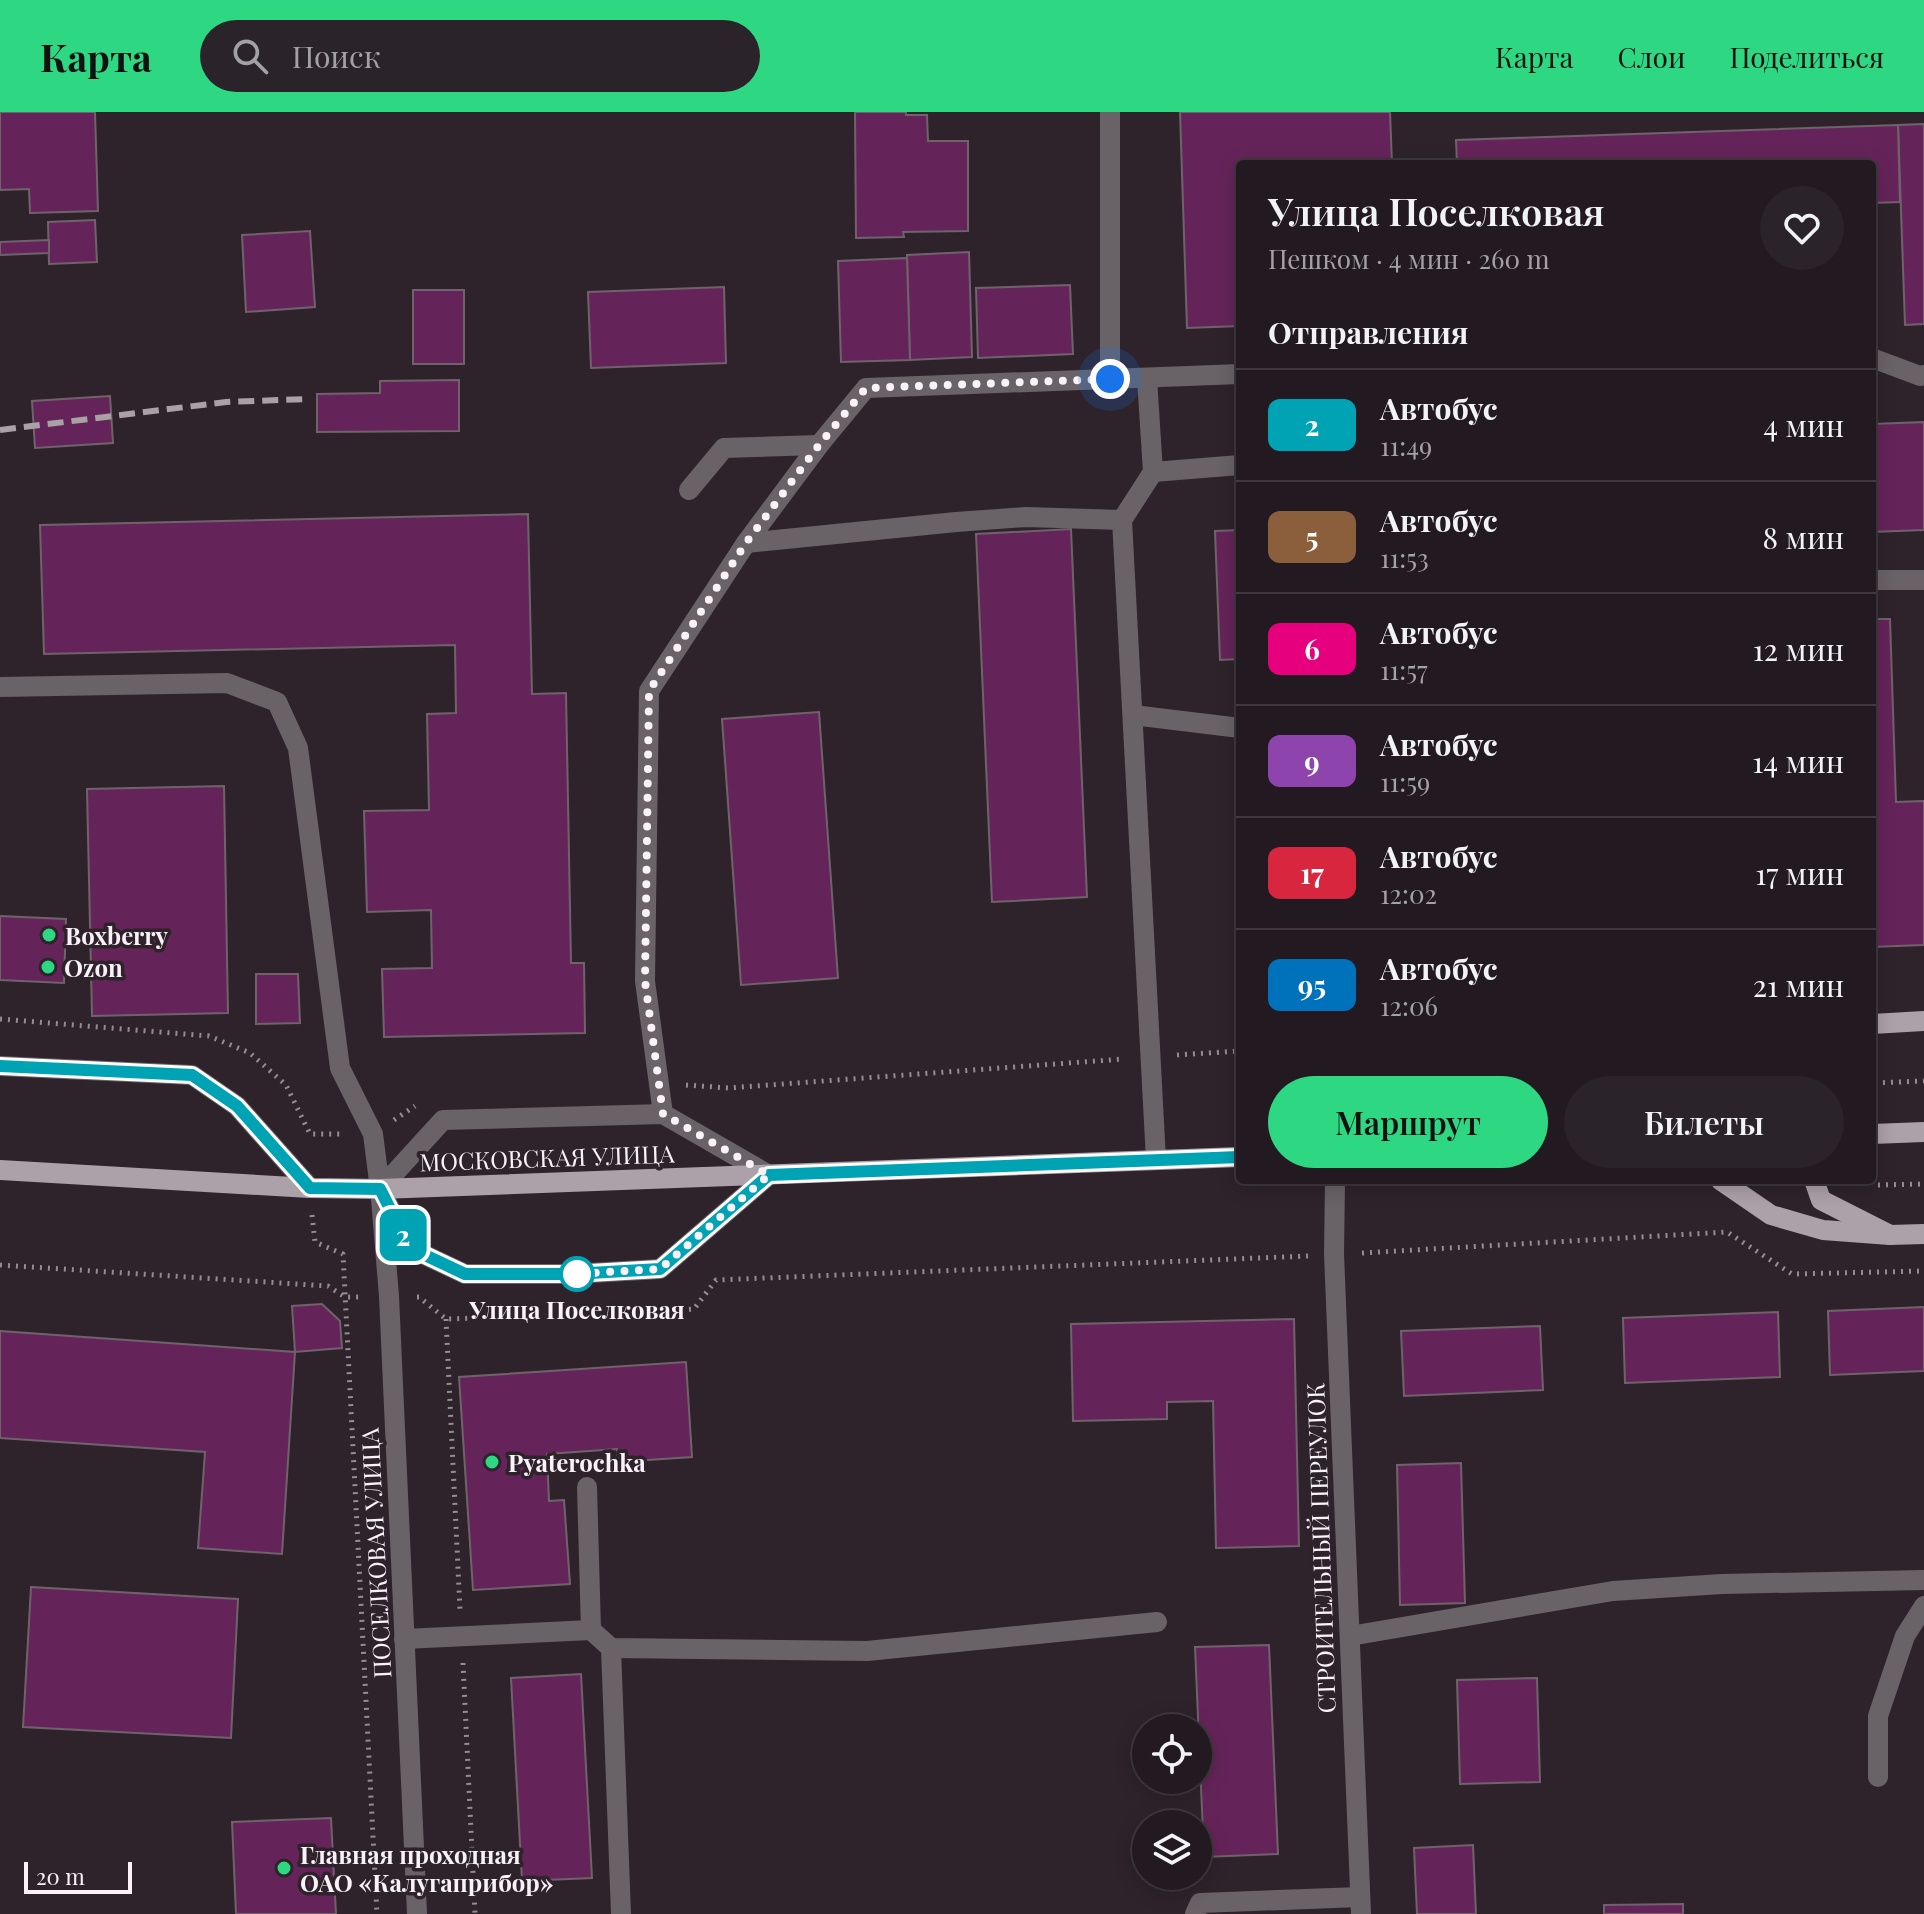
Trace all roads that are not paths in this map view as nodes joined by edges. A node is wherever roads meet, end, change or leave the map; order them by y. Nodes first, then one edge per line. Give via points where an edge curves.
1 (1110, 112) edge
2 (1876, 360) edge
3 (1236, 374) edge
4 (1924, 375) edge
5 (1147, 378) junction
6 (1110, 379) junction
7 (819, 445) junction
8 (1236, 465) edge
9 (1153, 472) junction
10 (689, 490) dead end
11 (1122, 520) junction
12 (746, 543) junction
13 (1876, 580) edge
14 (1924, 580) edge
15 (0, 687) edge
16 (1133, 715) junction
17 (1236, 728) edge
18 (1924, 1021) edge
19 (1876, 1024) edge
20 (0, 1066) edge
21 (663, 1114) junction
22 (1924, 1132) edge
23 (1876, 1134) edge
24 (1236, 1157) edge
25 (1156, 1160) junction
26 (0, 1170) edge
27 (769, 1175) junction
28 (1335, 1184) edge
29 (1726, 1184) edge
30 (1815, 1184) edge
31 (310, 1188) junction
32 (380, 1189) junction
33 (1924, 1234) edge
34 (1890, 1235) junction
35 (587, 1487) dead end
36 (1924, 1580) edge
37 (1924, 1606) edge
38 (1157, 1622) dead end
39 (591, 1630) junction
40 (1350, 1636) junction
41 (404, 1639) junction
42 (611, 1648) junction
43 (1878, 1777) dead end
44 (1360, 1906) edge
45 (417, 1914) edge
46 (621, 1914) edge
47 (1195, 1914) edge

1 - 6 street
2 - 4 street
3 - 5 street
5 - 6 street
5 - 9 street
6 - 7 street via 866,388
7 - 10 street via 724,448
7 - 12 street
8 - 9 street
9 - 11 street
11 - 12 street via 1026,517
11 - 16 street
12 - 21 street via 649,691 645,981
13 - 14 street
15 - 32 street, ПОСЕЛКОВАЯ УЛИЦА via 227,683 277,702 298,748 340,1068 373,1134
16 - 17 street
16 - 25 street
18 - 19 main road
20 - 31 street via 192,1075 237,1106
21 - 27 street
21 - 32 street via 443,1120
22 - 23 main road
24 - 25 main road, МОСКОВСКАЯ УЛИЦА
25 - 27 main road, МОСКОВСКАЯ УЛИЦА
26 - 31 main road, МОСКОВСКАЯ УЛИЦА
27 - 32 main road, МОСКОВСКАЯ УЛИЦА
27 - 32 street via 660,1269 572,1274 465,1274 410,1248
28 - 40 street, СТРОИТЕЛЬНЫЙ ПЕРЕУЛОК
29 - 34 main road via 1771,1215 1823,1230
30 - 34 main road via 1821,1200
31 - 32 main road, МОСКОВСКАЯ УЛИЦА
32 - 41 street, ПОСЕЛКОВАЯ УЛИЦА
33 - 34 main road
35 - 39 street
36 - 40 street via 1613,1591
37 - 43 street via 1905,1636 1878,1716
38 - 42 street via 867,1651
39 - 41 street
39 - 42 street
40 - 44 street, СТРОИТЕЛЬНЫЙ ПЕРЕУЛОК
41 - 45 street, ПОСЕЛКОВАЯ УЛИЦА
42 - 46 street
44 - 47 street via 1200,1903

